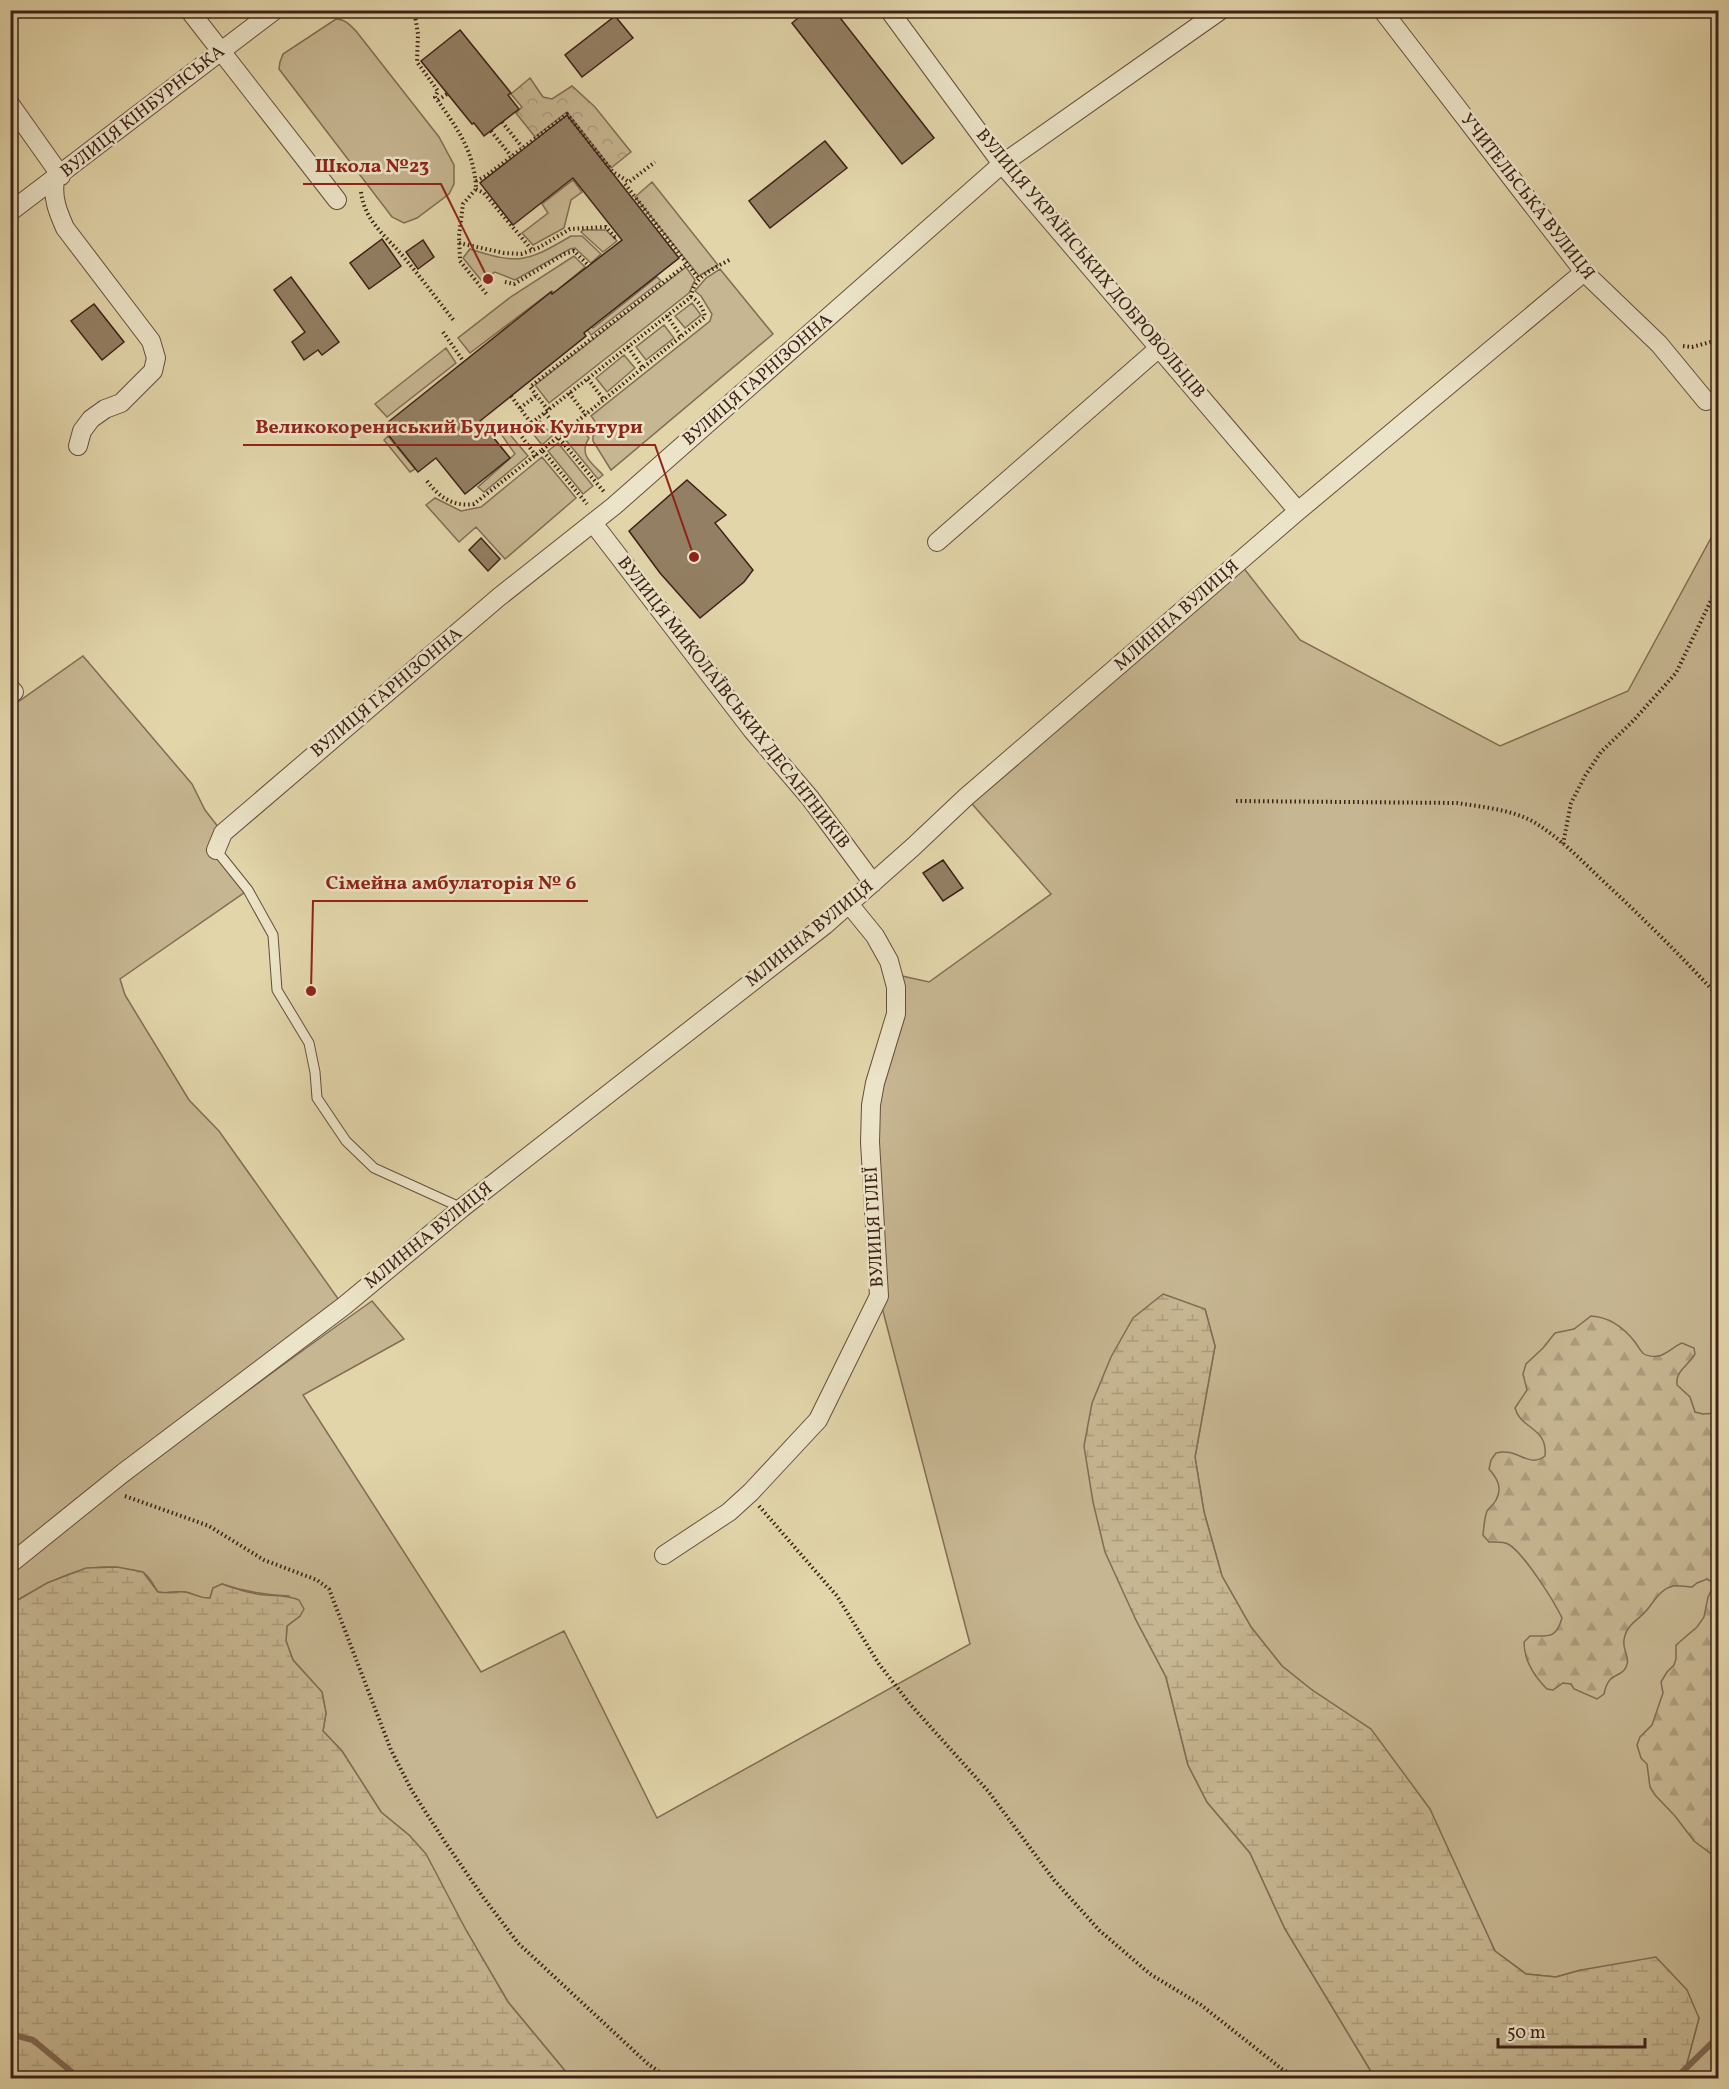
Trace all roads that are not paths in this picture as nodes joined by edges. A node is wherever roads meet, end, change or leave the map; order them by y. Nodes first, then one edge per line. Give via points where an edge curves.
1 (189, 10) edge
2 (275, 10) edge
3 (889, 10) edge
4 (1221, 10) edge
5 (1382, 10) edge
6 (220, 53) junction
7 (10, 104) edge
8 (1002, 164) junction
9 (58, 178) junction
10 (337, 200) dead end
11 (10, 213) edge
12 (1584, 272) junction
13 (1159, 348) junction
14 (1706, 401) dead end
15 (78, 446) dead end
16 (1298, 511) junction
17 (596, 521) junction
18 (938, 542) dead end
19 (219, 841) joint
20 (873, 883) junction
21 (849, 904) junction
22 (462, 1208) junction
23 (664, 1555) dead end
24 (10, 1564) edge

1 - 6 street
2 - 6 street, ВУЛИЦЯ КІНБУРНСЬКА
3 - 8 street, ВУЛИЦЯ УКРАЇНСЬКИХ ДОБРОВОЛЬЦІВ
4 - 8 street, ВУЛИЦЯ ГАРНІЗОННА
5 - 12 street, УЧИТЕЛЬСЬКА ВУЛИЦЯ
6 - 9 street, ВУЛИЦЯ КІНБУРНСЬКА
6 - 10 street
7 - 9 street
8 - 13 street, ВУЛИЦЯ УКРАЇНСЬКИХ ДОБРОВОЛЬЦІВ
8 - 17 street, ВУЛИЦЯ ГАРНІЗОННА
9 - 11 street, ВУЛИЦЯ КІНБУРНСЬКА
9 - 15 street via 54,189 57,211 65,228 151,341 156,358 153,371 121,403 91,419
12 - 14 street, УЧИТЕЛЬСЬКА ВУЛИЦЯ via 1659,344
12 - 16 street, МЛИННА ВУЛИЦЯ
13 - 16 street, ВУЛИЦЯ УКРАЇНСЬКИХ ДОБРОВОЛЬЦІВ
13 - 18 street
16 - 20 street, МЛИННА ВУЛИЦЯ via 966,797
17 - 19 street, ВУЛИЦЯ ГАРНІЗОННА via 500,597
17 - 20 street, ВУЛИЦЯ МИКОЛАЇВСЬКИХ ДЕСАНТНИКІВ via 752,730 810,798
19 - 22 lane via 273,935 277,990 309,1043 317,1098 346,1141 374,1168
20 - 21 street, МЛИННА ВУЛИЦЯ
21 - 22 street, МЛИННА ВУЛИЦЯ
21 - 23 street, ВУЛИЦЯ ГІЛЕЇ via 889,961 897,993 896,1014 871,1106 879,1296 818,1420 729,1512
22 - 24 street, МЛИННА ВУЛИЦЯ via 344,1306

